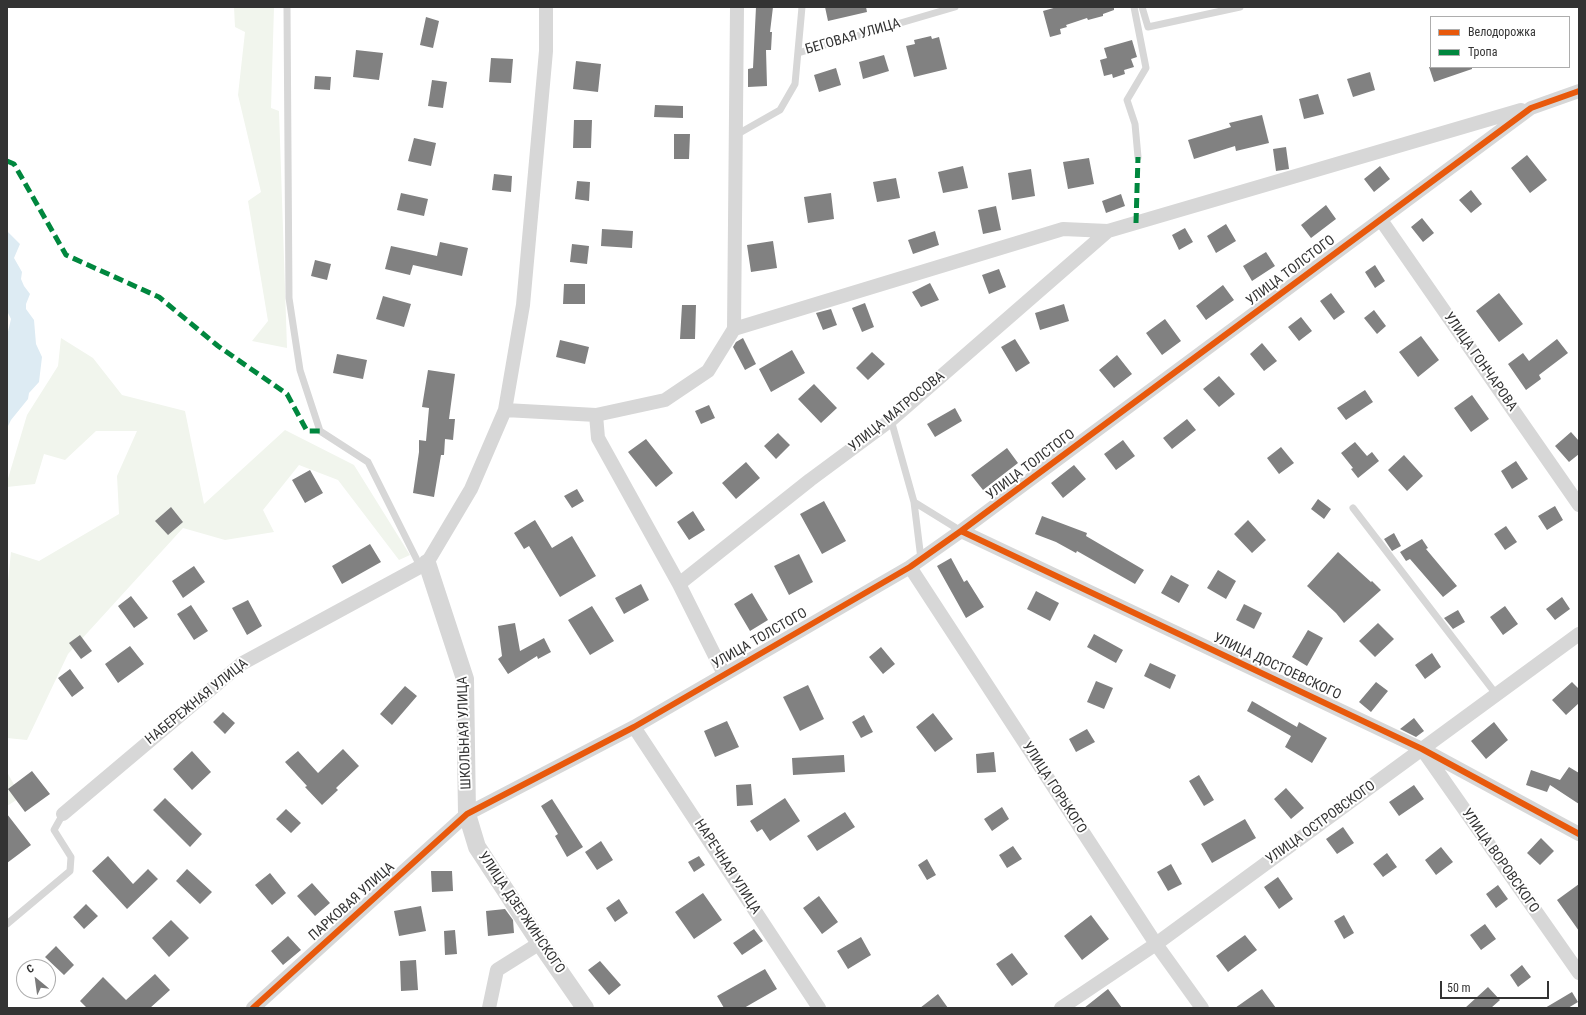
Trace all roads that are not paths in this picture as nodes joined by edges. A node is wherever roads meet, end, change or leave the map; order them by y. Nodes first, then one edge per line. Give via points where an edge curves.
1 (287, 7) edge
2 (546, 7) edge
3 (737, 7) edge
4 (802, 7) edge
5 (955, 7) edge
6 (1134, 7) edge
7 (1142, 7) edge
8 (1240, 7) edge
9 (798, 53) junction
10 (1579, 91) edge
11 (1531, 108) junction
12 (736, 135) junction
13 (1138, 157) dead end
14 (1381, 220) junction
15 (1108, 231) junction
16 (734, 329) junction
17 (505, 410) junction
18 (596, 415) junction
19 (892, 420) junction
20 (914, 502) junction
21 (1579, 505) edge
22 (1352, 508) dead end
23 (961, 531) junction
24 (915, 563) junction
25 (423, 564) junction
26 (679, 584) junction
27 (1579, 634) edge
28 (724, 674) junction
29 (1496, 694) junction
30 (634, 727) junction
31 (1422, 749) junction
32 (63, 814) joint
33 (467, 814) junction
34 (1579, 834) edge
35 (7, 924) edge
36 (540, 943) junction
37 (1156, 944) junction
38 (1579, 973) edge
39 (253, 1008) edge
40 (490, 1008) edge
41 (585, 1008) edge
42 (819, 1008) edge
43 (1061, 1008) edge
44 (1202, 1008) edge

1 - 25 lane via 289,298 300,370 320,431 368,462
2 - 17 street via 546,51 523,305
3 - 12 street
4 - 9 lane
5 - 9 lane, БЕГОВАЯ УЛИЦА
6 - 13 lane via 1146,68 1127,100 1136,124
7 - 8 lane via 1148,28
9 - 12 lane via 795,84 780,110
10 - 11 street, УЛИЦА ТОЛСТОГО
11 - 14 street, УЛИЦА ТОЛСТОГО
11 - 15 street
12 - 16 street
14 - 21 street, УЛИЦА ГОНЧАРОВА
14 - 23 street, УЛИЦА ТОЛСТОГО
15 - 16 street via 1063,229
15 - 19 street, УЛИЦА МАТРОСОВА
16 - 18 street via 708,372 665,400
17 - 18 street
17 - 25 street via 471,489
18 - 26 street via 598,438
19 - 20 lane
19 - 26 street, УЛИЦА МАТРОСОВА via 810,480
20 - 23 lane
20 - 24 lane
22 - 29 lane
23 - 24 street, УЛИЦА ТОЛСТОГО
23 - 31 street, УЛИЦА ДОСТОЕВСКОГО
24 - 28 street, УЛИЦА ТОЛСТОГО
24 - 37 street, УЛИЦА ГОРЬКОГО
25 - 32 street, НАБЕРЕЖНАЯ УЛИЦА via 241,664
25 - 33 street, ШКОЛЬНАЯ УЛИЦА via 465,679
26 - 28 street
27 - 29 street, УЛИЦА ОСТРОВСКОГО
28 - 30 street, УЛИЦА ТОЛСТОГО
29 - 31 street, УЛИЦА ОСТРОВСКОГО
30 - 33 street, УЛИЦА ТОЛСТОГО
30 - 42 street, НАРЕЧНАЯ УЛИЦА
31 - 34 street, УЛИЦА ДОСТОЕВСКОГО
31 - 37 street, УЛИЦА ОСТРОВСКОГО
31 - 38 street, УЛИЦА ВОРОВСКОГО
32 - 35 lane via 54,830 71,857 70,871
33 - 36 street, УЛИЦА ДЗЕРЖИНСКОГО via 477,847
33 - 39 street, ПАРКОВАЯ УЛИЦА
36 - 40 street via 497,970
36 - 41 street, УЛИЦА ДЗЕРЖИНСКОГО
37 - 43 street, УЛИЦА ОСТРОВСКОГО
37 - 44 street, УЛИЦА ГОРЬКОГО

